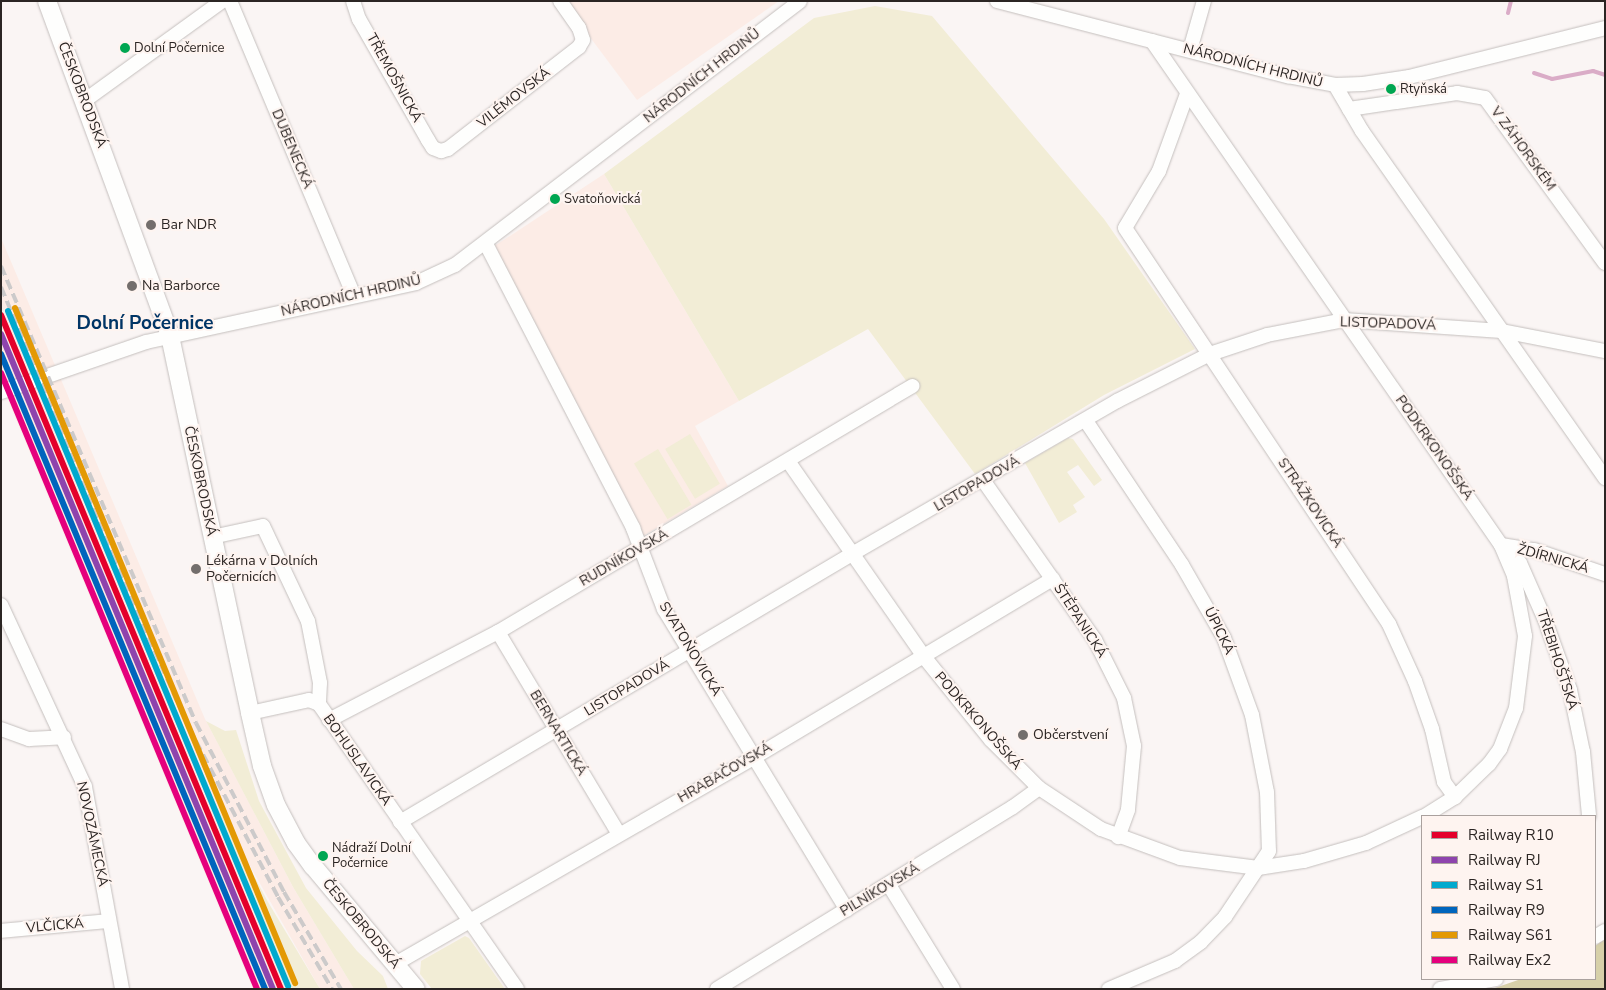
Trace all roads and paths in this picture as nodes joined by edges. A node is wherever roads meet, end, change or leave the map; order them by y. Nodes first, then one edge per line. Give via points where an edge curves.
1 (47, 1) edge
2 (222, 1) edge
3 (230, 1) edge
4 (353, 1) edge
5 (560, 1) edge
6 (800, 1) edge
7 (997, 1) edge
8 (1204, 1) edge
9 (1602, 29) edge
10 (1152, 41) junction
11 (1190, 50) junction
12 (1335, 85) junction
13 (1188, 94) junction
14 (84, 101) junction
15 (1350, 109) junction
16 (441, 151) joint
17 (486, 244) junction
18 (1605, 263) edge
19 (354, 296) junction
20 (1344, 320) junction
21 (1502, 331) junction
22 (170, 336) junction
23 (1605, 351) edge
24 (1210, 354) junction
25 (913, 386) dead end
26 (1, 392) edge
27 (1086, 421) junction
28 (788, 461) junction
29 (1605, 478) edge
30 (983, 480) junction
31 (212, 537) junction
32 (1501, 545) junction
33 (642, 547) junction
34 (852, 554) junction
35 (1605, 574) edge
36 (1053, 579) junction
37 (1, 605) edge
38 (498, 632) junction
39 (690, 650) junction
40 (925, 658) junction
41 (319, 704) junction
42 (250, 713) junction
43 (329, 720) junction
44 (1, 729) edge
45 (556, 730) junction
46 (64, 738) junction
47 (755, 757) junction
48 (1039, 788) junction
49 (1455, 798) junction
50 (1426, 815) edge
51 (1589, 815) edge
52 (1421, 818) edge
53 (400, 822) junction
54 (619, 834) junction
55 (1118, 837) junction
56 (1258, 868) junction
57 (889, 885) junction
58 (847, 910) junction
59 (469, 920) junction
60 (109, 921) junction
61 (1, 931) edge
62 (395, 964) junction
63 (1490, 980) edge
64 (122, 989) edge
65 (416, 989) edge
66 (517, 989) edge
67 (717, 989) edge
68 (953, 989) edge
69 (1109, 989) edge
70 (1440, 989) edge

1 - 14 main road, ČESKOBRODSKÁ
2 - 14 street
3 - 19 street, DUBENECKÁ
4 - 16 street, TŘEMOŠNICKÁ via 359,19 428,140
5 - 16 street, VILÉMOVSKÁ via 584,40 579,47
6 - 17 street, NÁRODNÍCH HRDINŮ
7 - 10 street, NÁRODNÍCH HRDINŮ
8 - 11 street
9 - 12 street, NÁRODNÍCH HRDINŮ via 1409,77
10 - 11 street, NÁRODNÍCH HRDINŮ
10 - 13 street, PODKRKONOŠSKÁ
11 - 12 street, NÁRODNÍCH HRDINŮ
12 - 15 street
13 - 20 street, PODKRKONOŠSKÁ
13 - 24 street, STRÁŽKOVICKÁ via 1159,171 1125,228
14 - 22 main road, ČESKOBRODSKÁ
15 - 18 street, V ZÁHORSKÉM via 1457,93 1485,98
15 - 21 street
17 - 19 street, NÁRODNÍCH HRDINŮ via 456,265 432,276
17 - 33 street, SVATOŇOVICKÁ
19 - 22 street, NÁRODNÍCH HRDINŮ
20 - 21 street, LISTOPADOVÁ
20 - 24 street, LISTOPADOVÁ via 1266,335
20 - 32 street, PODKRKONOŠSKÁ
21 - 23 street, LISTOPADOVÁ
21 - 29 street
22 - 26 street, NÁRODNÍCH HRDINŮ
22 - 31 main road, ČESKOBRODSKÁ
24 - 27 street, LISTOPADOVÁ via 1117,401
24 - 49 street, STRÁŽKOVICKÁ via 1389,624 1430,721 1444,782
25 - 28 street, RUDNÍKOVSKÁ
27 - 30 street, LISTOPADOVÁ
27 - 56 street, ÚPICKÁ via 1204,601 1240,677 1263,757 1267,792 1269,851
28 - 33 street, RUDNÍKOVSKÁ
28 - 34 street, PODKRKONOŠSKÁ
30 - 34 street, LISTOPADOVÁ
30 - 36 street, ŠTĚPANICKÁ
31 - 41 street, BOHUSLAVICKÁ via 263,526 308,621 320,683
31 - 42 main road, ČESKOBRODSKÁ
32 - 35 street, ŽDÍRNICKÁ via 1534,550
32 - 49 street, PODKRKONOŠSKÁ via 1514,576 1523,619 1520,687 1516,708 1500,749
32 - 51 street, TŘEBIHOŠŤSKÁ via 1520,563 1570,690 1583,752
33 - 38 street, RUDNÍKOVSKÁ
33 - 39 street, SVATOŇOVICKÁ via 664,609
34 - 39 street, LISTOPADOVÁ
34 - 40 street, PODKRKONOŠSKÁ
36 - 40 street, HRABAČOVSKÁ
36 - 55 street, ŠTĚPANICKÁ via 1095,640 1124,698 1134,746 1128,810
37 - 46 street, NOVOZÁMECKÁ
38 - 43 street, RUDNÍKOVSKÁ
38 - 45 street, BERNARTICKÁ
39 - 45 street, LISTOPADOVÁ
39 - 47 street, SVATOŇOVICKÁ
40 - 47 street, HRABAČOVSKÁ
40 - 48 street, PODKRKONOŠSKÁ via 991,740
41 - 42 street via 309,700
41 - 43 street, BOHUSLAVICKÁ
42 - 62 main road, ČESKOBRODSKÁ via 262,766 276,805 296,843
43 - 53 street, BOHUSLAVICKÁ
44 - 46 street via 29,739
45 - 53 street, LISTOPADOVÁ
45 - 54 street, BERNARTICKÁ
46 - 60 street, NOVOZÁMECKÁ via 84,787
47 - 54 street, HRABAČOVSKÁ
47 - 58 street, SVATOŇOVICKÁ
48 - 55 street, PODKRKONOŠSKÁ via 1073,813
48 - 57 street, PILNÍKOVSKÁ
49 - 50 street, PODKRKONOŠSKÁ
52 - 56 street, PODKRKONOŠSKÁ via 1366,843 1304,860
53 - 59 street, BOHUSLAVICKÁ
54 - 59 street, HRABAČOVSKÁ
55 - 56 street, PODKRKONOŠSKÁ via 1201,863
56 - 69 street via 1234,905 1201,942 1175,961
57 - 58 street, PILNÍKOVSKÁ
57 - 68 street
58 - 67 street, PILNÍKOVSKÁ
59 - 62 street, HRABAČOVSKÁ
59 - 66 street, BOHUSLAVICKÁ
60 - 61 street, VLČICKÁ
60 - 64 street, NOVOZÁMECKÁ
62 - 65 main road, ČESKOBRODSKÁ
63 - 70 street

